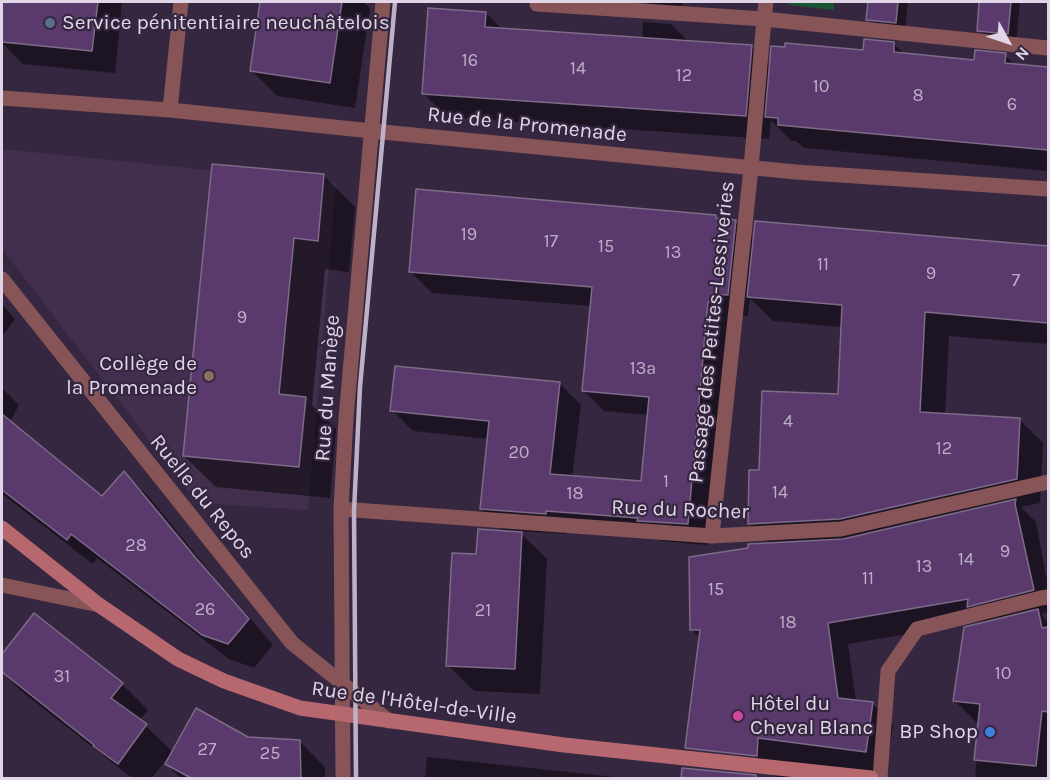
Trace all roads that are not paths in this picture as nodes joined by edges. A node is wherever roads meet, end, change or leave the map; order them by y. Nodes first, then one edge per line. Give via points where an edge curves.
1 (180, 2) edge
2 (382, 2) edge
3 (537, 2) edge
4 (766, 2) edge
5 (764, 19) junction
6 (1048, 48) edge
7 (2, 98) edge
8 (170, 110) junction
9 (372, 131) junction
10 (751, 168) junction
11 (1048, 189) edge
12 (2, 279) edge
13 (1048, 482) edge
14 (341, 514) junction
15 (2, 528) edge
16 (712, 536) junction
17 (2, 585) edge
18 (1048, 597) edge
19 (99, 605) junction
20 (389, 721) junction
21 (343, 778) edge
22 (872, 778) edge
23 (880, 778) edge

1 - 8 street
2 - 9 street, Rue du Manège
3 - 5 street
4 - 5 street, Passage des Petites-Lessiveries
5 - 6 street
5 - 10 street, Passage des Petites-Lessiveries
7 - 8 street, Rue de la Promenade
8 - 9 street, Rue de la Promenade
9 - 10 street, Rue de la Promenade
9 - 14 street, Rue du Manège
10 - 11 street, Rue de la Promenade
10 - 16 street, Passage des Petites-Lessiveries
12 - 20 street, Ruelle du Repos via 292,643
13 - 16 street, Rue du Rocher via 842,529
14 - 16 street, Rue du Rocher
14 - 21 street, Rue du Manège
15 - 19 main road, Rue de l'Hôtel-de-Ville
17 - 19 street
18 - 23 street via 917,629 888,671
19 - 20 main road, Rue de l'Hôtel-de-Ville via 178,659 224,681 300,708
20 - 22 main road, Rue de l'Hôtel-de-Ville via 564,746

